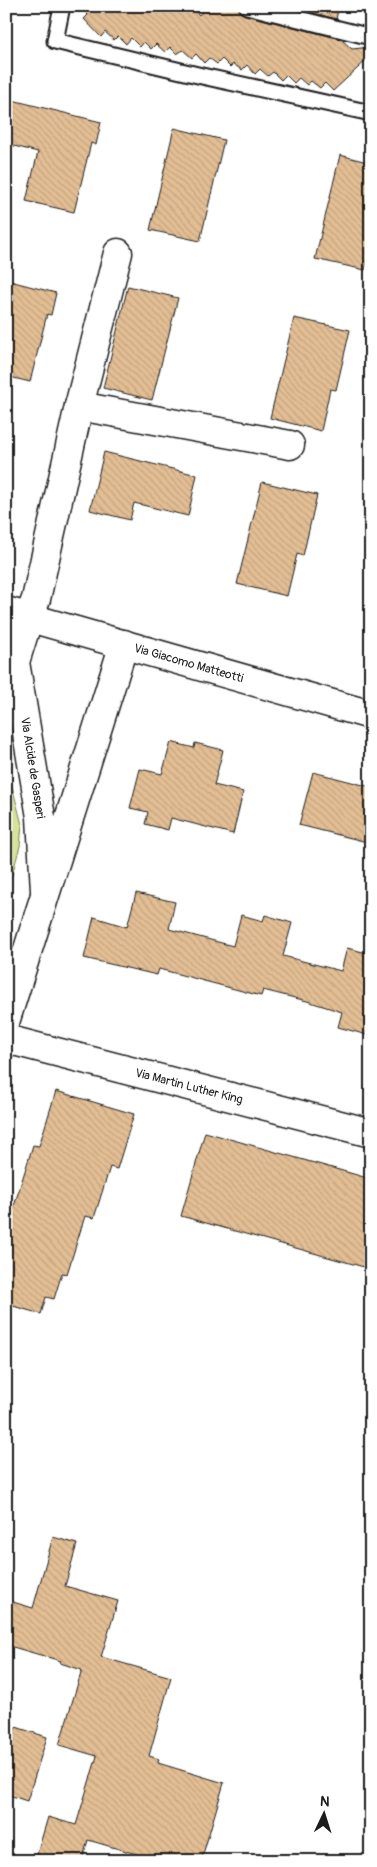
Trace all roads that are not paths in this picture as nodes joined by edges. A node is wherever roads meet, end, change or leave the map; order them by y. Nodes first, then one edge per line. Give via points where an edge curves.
1 (62, 6) edge
2 (247, 6) edge
3 (371, 37) edge
4 (371, 113) edge
5 (118, 253) dead end
6 (79, 406) junction
7 (290, 445) dead end
8 (17, 614) edge
9 (124, 644) junction
10 (371, 715) edge
11 (45, 891) junction
12 (6, 1019) edge
13 (6, 1039) edge
14 (371, 1133) edge

1 - 4 lane via 55,41
2 - 3 lane
5 - 6 street, Via Alcide de Gasperi
6 - 7 street
6 - 8 street, Via Alcide de Gasperi via 36,599
8 - 9 street, Via Giacomo Matteotti
8 - 11 street, Via Alcide de Gasperi via 15,662 41,817
9 - 10 street, Via Giacomo Matteotti
9 - 11 street, Via Alcide de Gasperi
11 - 12 street, Via Alcide de Gasperi
13 - 14 street, Via Martin Luther King

